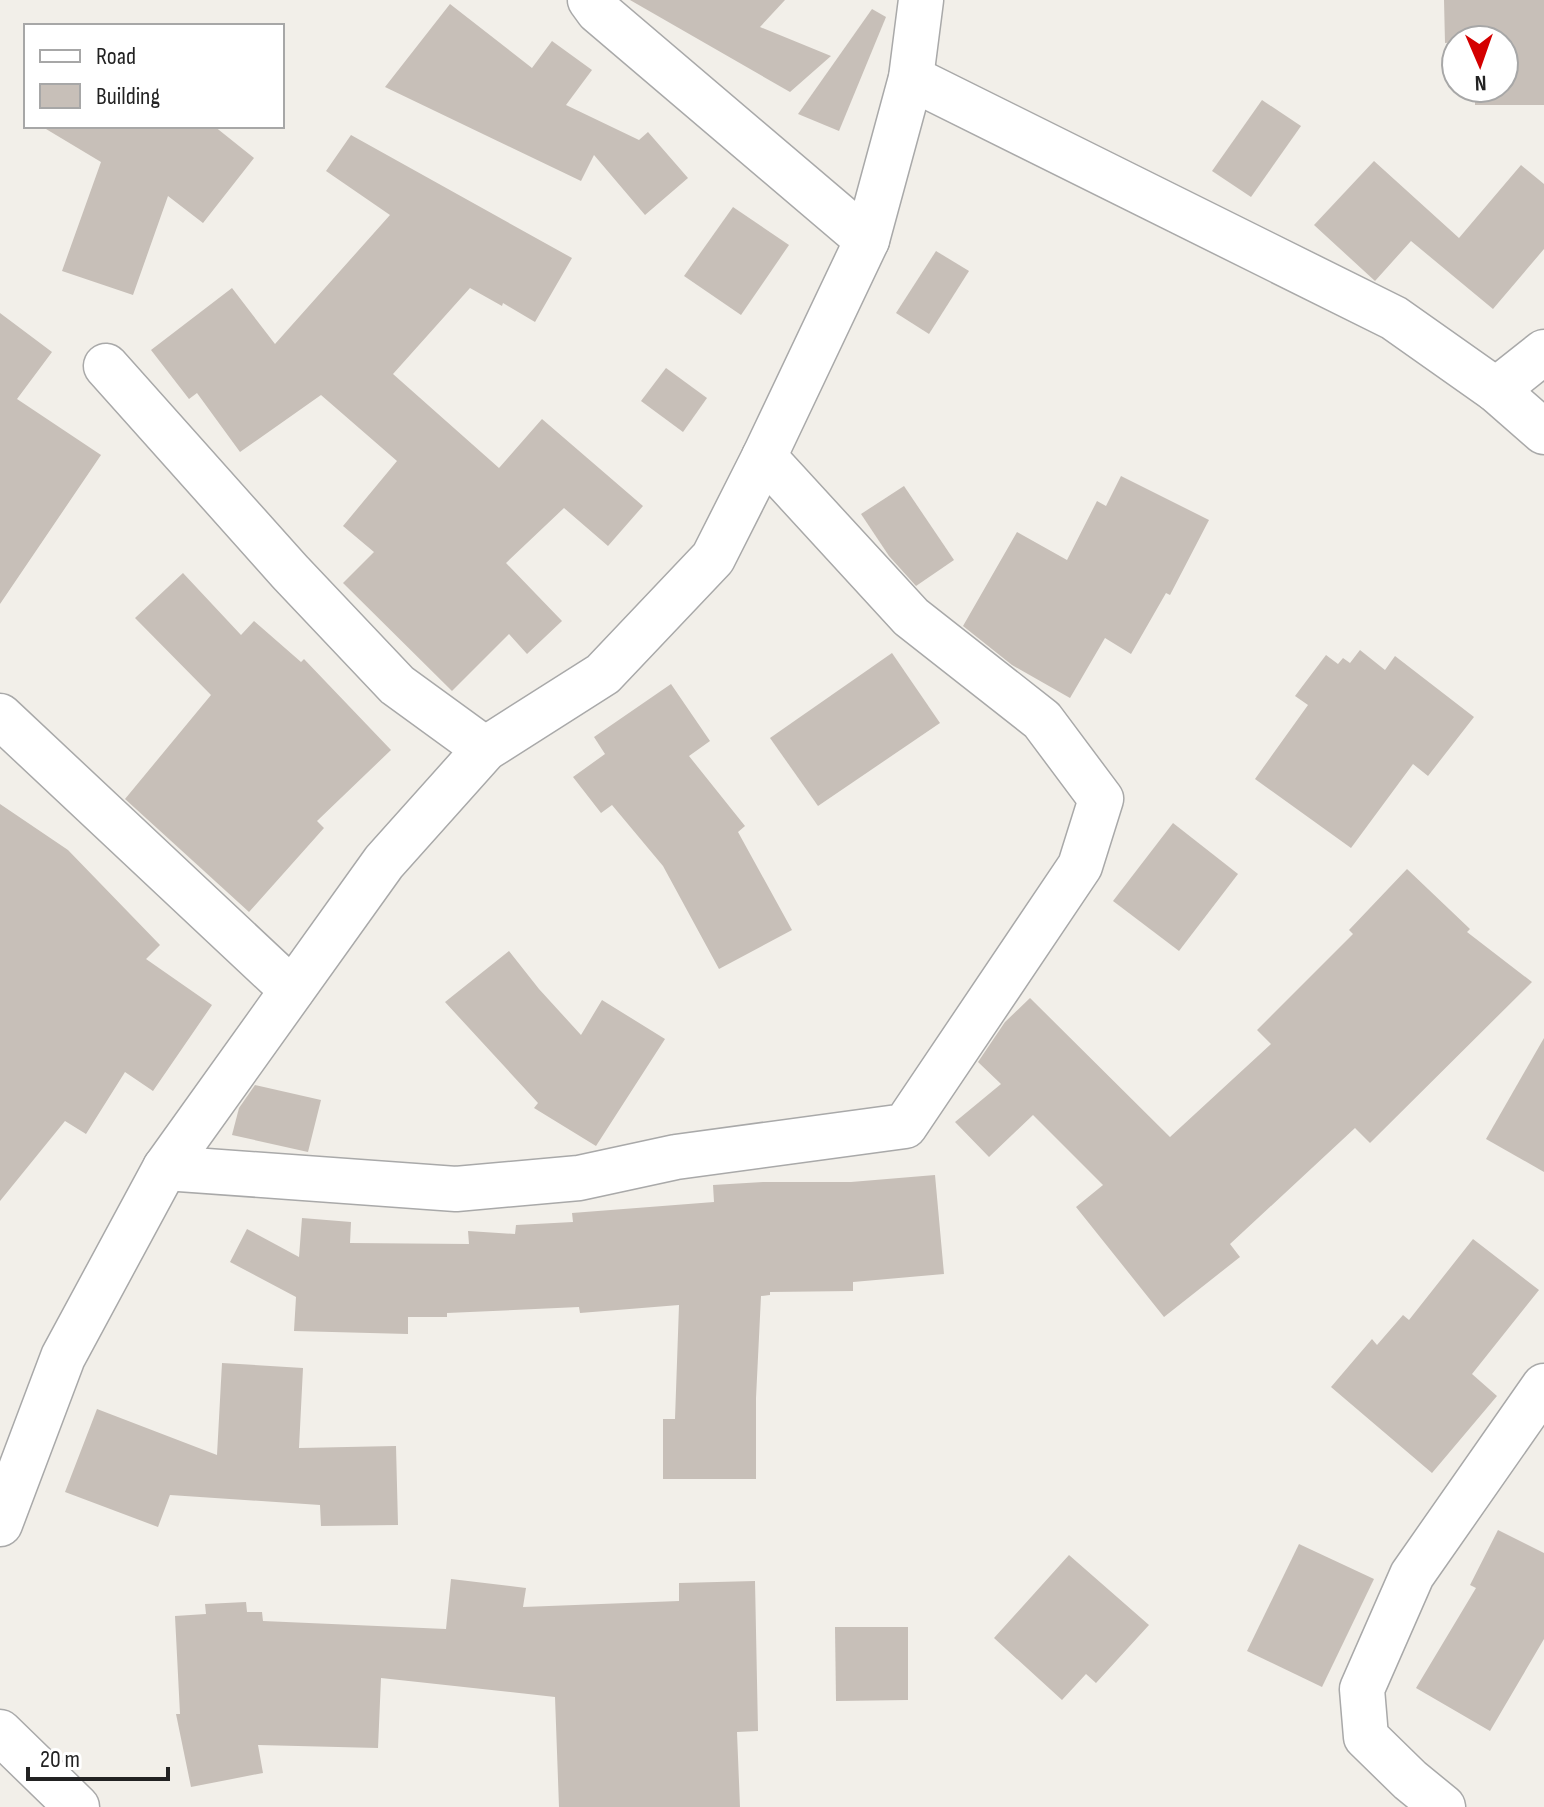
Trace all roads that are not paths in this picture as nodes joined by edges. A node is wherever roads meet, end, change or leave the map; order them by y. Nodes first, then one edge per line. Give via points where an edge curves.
1 (590, 0) edge
2 (921, 0) edge
3 (911, 78) junction
4 (867, 240) junction
5 (1544, 352) edge
6 (106, 366) dead end
7 (1496, 390) junction
8 (1544, 432) edge
9 (764, 457) junction
10 (0, 716) edge
11 (485, 749) junction
12 (292, 990) junction
13 (165, 1168) junction
14 (1544, 1386) edge
15 (0, 1524) edge
16 (0, 1732) edge
17 (77, 1807) edge
18 (1443, 1807) edge

1 - 4 street
2 - 3 street
3 - 4 street
3 - 7 street via 1394,318
4 - 9 street
5 - 7 street
6 - 11 street via 397,685
7 - 8 street
9 - 11 street via 713,558 603,674
9 - 13 street via 911,617 1042,720 1101,799 1080,866 905,1126 676,1157 579,1178 456,1189
10 - 12 street
11 - 12 street via 384,862
12 - 13 street
13 - 15 street via 63,1357
14 - 18 street via 1412,1575 1362,1689 1366,1737
16 - 17 street

